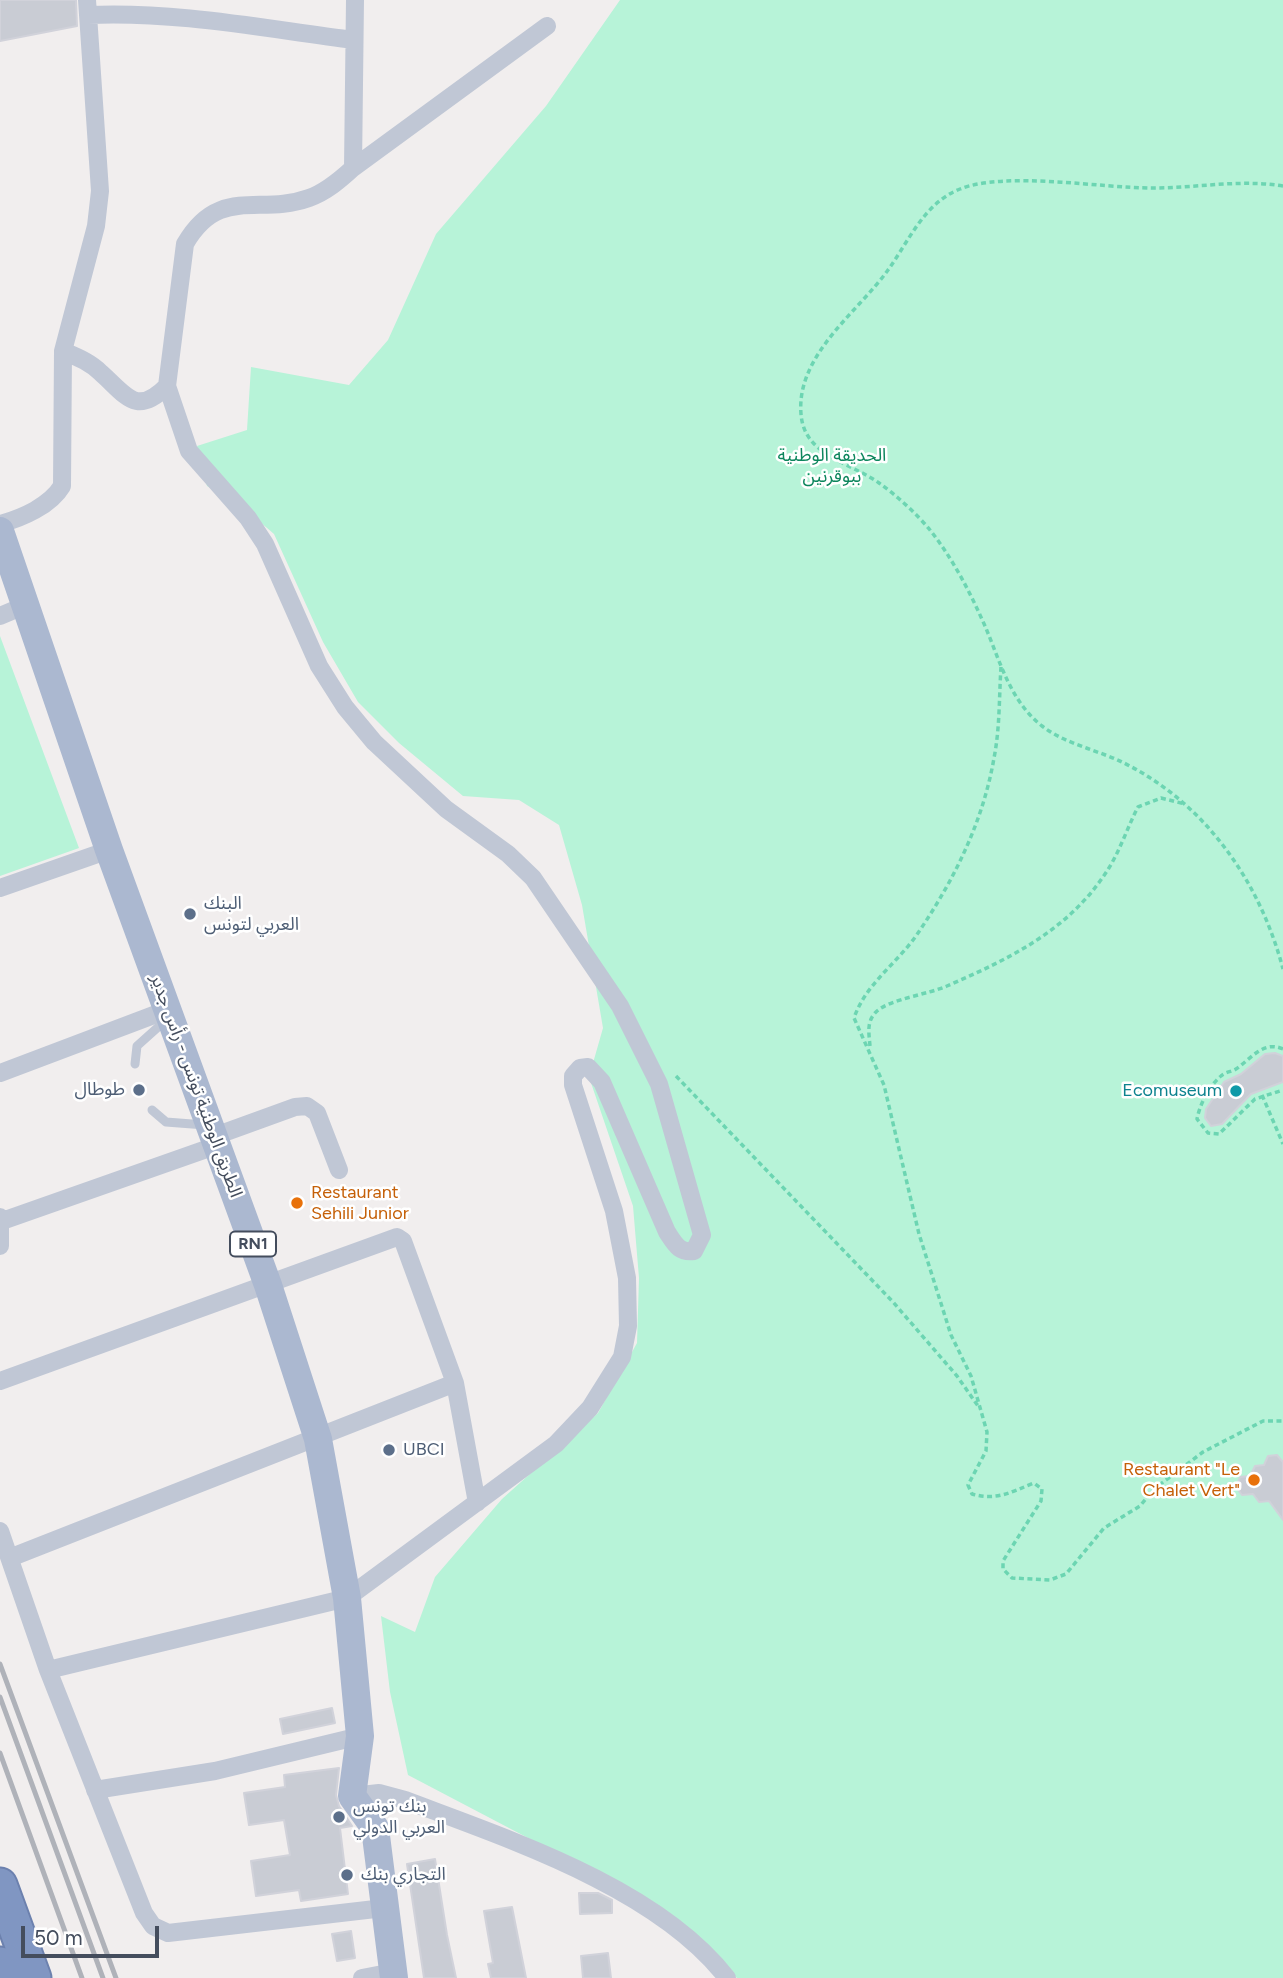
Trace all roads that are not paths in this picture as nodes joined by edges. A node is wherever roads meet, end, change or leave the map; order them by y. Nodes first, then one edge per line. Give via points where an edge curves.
1 (355, 0) edge
2 (88, 8) edge
3 (547, 26) dead end
4 (355, 40) junction
5 (353, 168) junction
6 (63, 351) junction
7 (167, 386) junction
8 (0, 524) edge
9 (0, 531) edge
10 (26, 605) junction
11 (0, 616) edge
12 (109, 850) junction
13 (0, 888) edge
14 (169, 1014) junction
15 (135, 1064) dead end
16 (0, 1073) edge
17 (152, 1110) dead end
18 (214, 1135) junction
19 (339, 1170) dead end
20 (1, 1219) edge
21 (0, 1246) edge
22 (268, 1285) junction
23 (0, 1381) edge
24 (454, 1383) junction
25 (318, 1439) junction
26 (477, 1503) junction
27 (0, 1531) edge
28 (12, 1558) junction
29 (346, 1598) junction
30 (48, 1670) junction
31 (360, 1736) junction
32 (95, 1790) junction
33 (352, 1796) junction
34 (0, 1885) edge
35 (384, 1908) junction
36 (0, 1964) edge
37 (394, 1975) edge
38 (5, 1978) edge
39 (34, 1978) edge
40 (362, 1978) edge
41 (727, 1978) edge

1 - 4 street
2 - 4 street
2 - 6 street via 100,191 96,226
3 - 5 street
4 - 5 street
5 - 7 street via 309,198 235,205 197,224 186,244
6 - 7 street via 86,361 129,399 139,402 155,397
6 - 8 street via 62,486 51,500
7 - 26 street via 189,451 265,544 318,666 345,707 374,742 446,809 508,853 533,877 630,1024 675,1131 702,1235 694,1251 686,1252 667,1232 602,1082 588,1067 573,1076 572,1085 614,1210 627,1278 628,1326 622,1357 590,1408 556,1444
9 - 10 main road, الطريق الوطنية تونس - رأس جدير / RN1
10 - 11 street
10 - 12 main road, الطريق الوطنية تونس - رأس جدير / RN1
12 - 13 street
12 - 14 main road, الطريق الوطنية تونس - رأس جدير / RN1
14 - 15 lane via 137,1046
14 - 16 street
14 - 18 main road, الطريق الوطنية تونس - رأس جدير / RN1
17 - 18 lane via 166,1122
18 - 19 street via 307,1106 317,1113
18 - 20 street
18 - 22 main road, الطريق الوطنية تونس - رأس جدير / RN1
20 - 21 street
22 - 23 street
22 - 24 street via 394,1236 401,1238
22 - 25 main road, الطريق الوطنية تونس - رأس جدير / RN1
24 - 25 street
24 - 26 street
25 - 28 street
25 - 29 main road, الطريق الوطنية تونس - رأس جدير / RN1
26 - 29 street
27 - 28 street
28 - 30 street
29 - 30 street
29 - 31 main road, الطريق الوطنية تونس - رأس جدير / RN1
30 - 32 street
31 - 32 street via 215,1772
31 - 33 main road, الطريق الوطنية تونس - رأس جدير / RN1
32 - 35 street via 144,1913 153,1926 168,1933
33 - 35 main road via 375,1828
33 - 41 street via 379,1793 405,1800 592,1877 649,1909
34 - 39 highway
35 - 37 main road
36 - 38 highway
37 - 40 street

